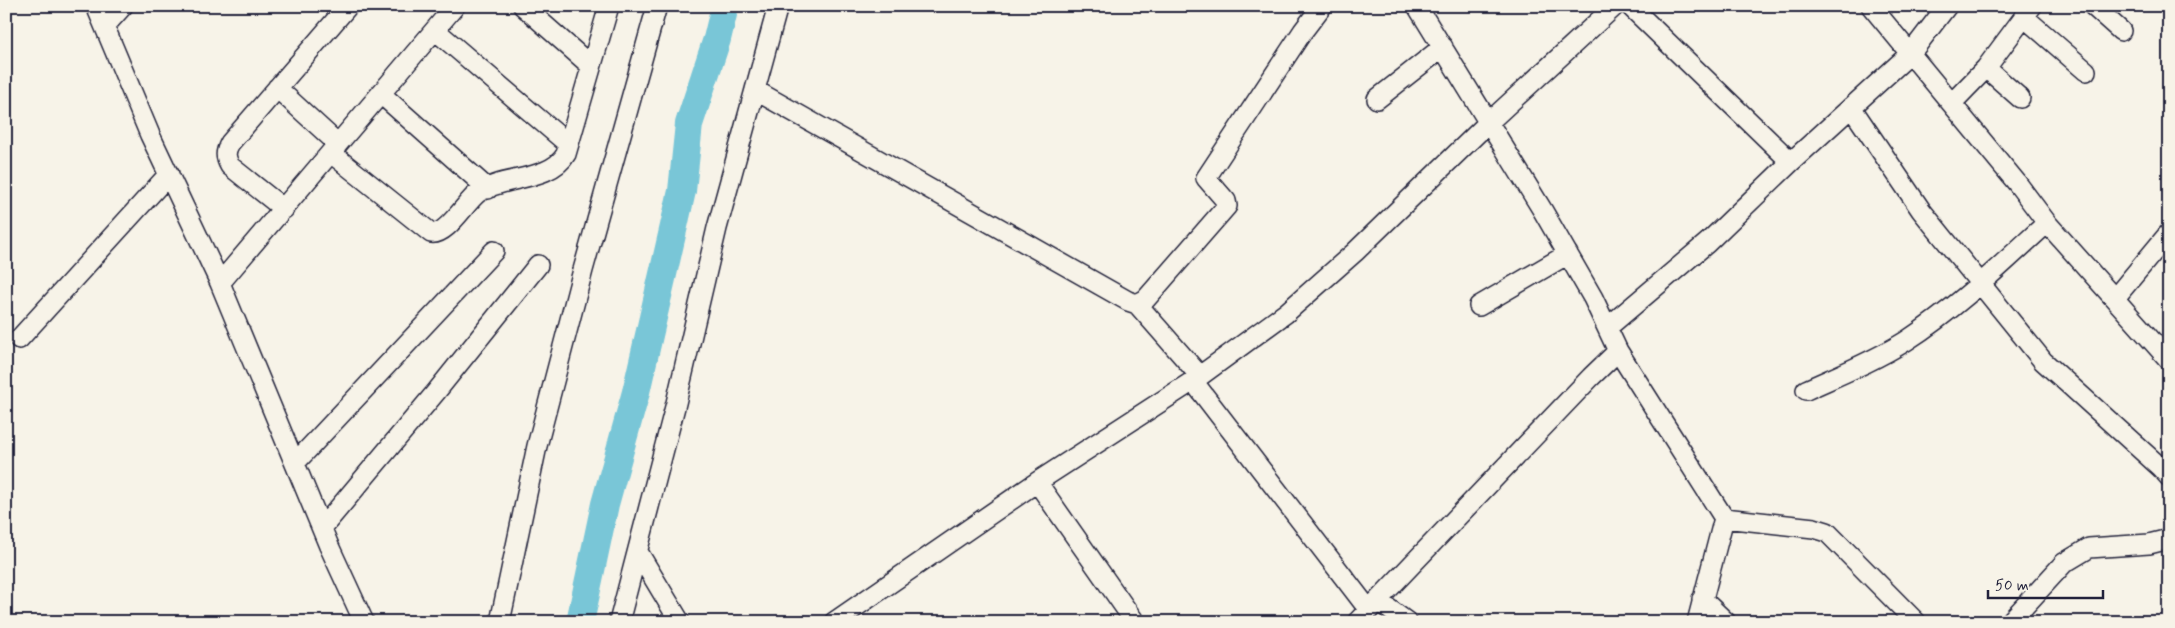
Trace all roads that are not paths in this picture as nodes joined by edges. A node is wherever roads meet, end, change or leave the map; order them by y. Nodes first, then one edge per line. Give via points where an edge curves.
1 (96, 6) edge
2 (122, 6) edge
3 (348, 6) edge
4 (455, 6) edge
5 (523, 6) edge
6 (609, 6) edge
7 (657, 6) edge
8 (778, 6) edge
9 (1322, 6) edge
10 (1417, 6) edge
11 (1615, 6) edge
12 (1630, 6) edge
13 (1871, 6) edge
14 (1947, 6) edge
15 (2092, 6) edge
16 (2028, 11) edge
17 (105, 26) junction
18 (435, 30) junction
19 (2121, 31) dead end
20 (1443, 47) junction
21 (1912, 54) junction
22 (591, 66) junction
23 (1986, 68) junction
24 (2086, 71) dead end
25 (277, 88) junction
26 (755, 90) junction
27 (381, 94) junction
28 (2020, 98) dead end
29 (1377, 99) dead end
30 (1952, 103) junction
31 (1851, 107) junction
32 (1489, 122) junction
33 (568, 144) junction
34 (335, 149) junction
35 (1791, 162) junction
36 (168, 174) junction
37 (488, 189) junction
38 (284, 209) junction
39 (2047, 223) junction
40 (2169, 233) edge
41 (494, 251) dead end
42 (1568, 254) junction
43 (538, 265) dead end
44 (220, 283) junction
45 (1981, 283) junction
46 (2115, 298) junction
47 (1137, 304) junction
48 (1479, 306) dead end
49 (1608, 327) junction
50 (20, 339) dead end
51 (1618, 351) junction
52 (2169, 360) edge
53 (1196, 378) junction
54 (1806, 390) dead end
55 (295, 463) junction
56 (2169, 478) edge
57 (1037, 482) junction
58 (1724, 518) junction
59 (322, 528) junction
60 (2169, 539) edge
61 (638, 552) junction
62 (1702, 599) junction
63 (1368, 611) edge
64 (364, 622) edge
65 (500, 622) edge
66 (619, 622) edge
67 (680, 622) edge
68 (834, 622) edge
69 (1135, 622) edge
70 (1407, 622) edge
71 (1696, 622) edge
72 (1726, 622) edge
73 (1916, 622) edge
74 (2010, 622) edge

1 - 17 street
2 - 17 street
3 - 25 street
4 - 18 street
5 - 22 street
6 - 22 street
7 - 65 street via 542,428
8 - 26 street
9 - 47 street via 1206,178 1226,200 1227,206 1146,299
10 - 20 street
11 - 32 street
12 - 35 street
13 - 21 street
14 - 21 street
15 - 19 street
16 - 23 street
16 - 24 street
17 - 36 street
18 - 27 street
18 - 33 street
20 - 29 street
20 - 32 street
21 - 30 street
21 - 31 street
22 - 33 street
23 - 28 street
23 - 30 street
25 - 34 street
25 - 38 street via 230,143 226,159 230,166
26 - 47 street
26 - 61 street via 717,228
27 - 34 street
27 - 37 street
30 - 39 street
31 - 35 street
31 - 45 street via 1921,210
32 - 42 street
32 - 53 street via 1356,252 1286,313
33 - 37 street via 561,162 549,170
34 - 37 street via 431,234 440,232 480,192
34 - 38 street
35 - 49 street via 1707,243
36 - 44 street
36 - 50 street
38 - 44 street
39 - 45 street
39 - 46 street
40 - 46 street
41 - 55 street
42 - 48 street
42 - 49 street
43 - 59 street
44 - 55 street
45 - 54 street via 1905,342
45 - 56 street via 2043,361
46 - 52 street
47 - 53 street
49 - 51 street
51 - 58 street
51 - 63 street
53 - 57 street
53 - 63 street
55 - 59 street
57 - 68 street
57 - 69 street
58 - 62 street
58 - 73 street via 1827,532
59 - 64 street
60 - 74 street via 2149,544 2089,548 2075,555 2064,562
61 - 66 street
61 - 67 street
62 - 71 street
62 - 72 street
63 - 70 street

